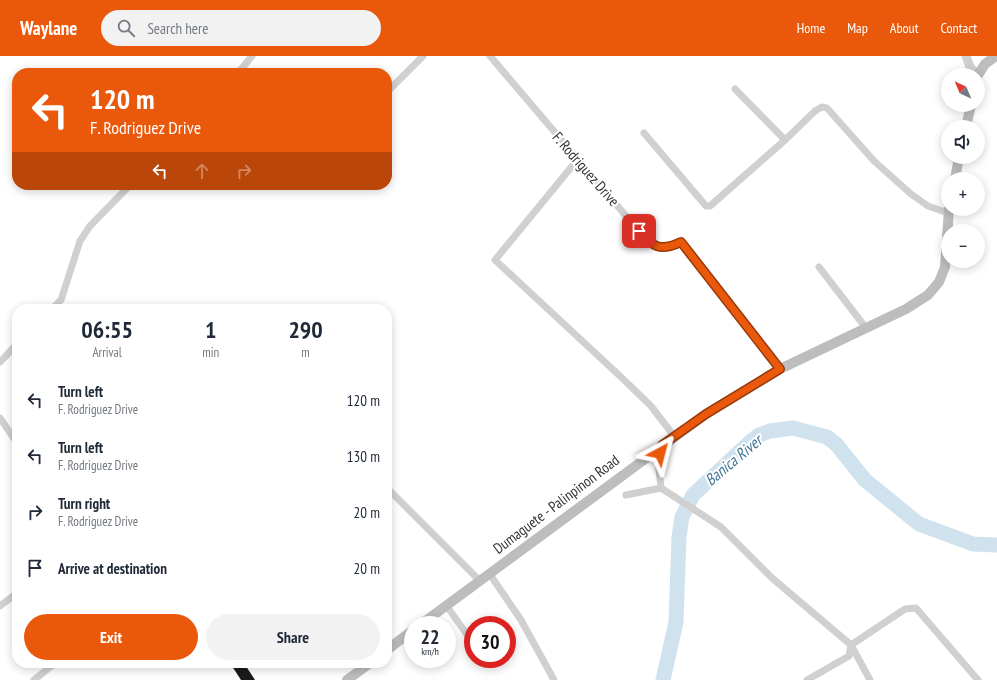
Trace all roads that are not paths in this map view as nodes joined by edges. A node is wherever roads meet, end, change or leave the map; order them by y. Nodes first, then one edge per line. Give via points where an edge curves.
1 (252, 56) edge
2 (423, 56) edge
3 (490, 56) edge
4 (966, 56) edge
5 (996, 56) edge
6 (242, 68) edge
7 (971, 68) edge
8 (982, 68) edge
9 (392, 87) edge
10 (735, 89) dead end
11 (644, 133) dead end
12 (785, 140) junction
13 (578, 160) junction
14 (125, 190) edge
15 (941, 209) edge
16 (948, 216) edge
17 (819, 267) dead end
18 (57, 304) edge
19 (866, 328) junction
20 (12, 349) edge
21 (0, 362) edge
22 (780, 369) junction
23 (0, 418) edge
24 (12, 436) edge
25 (674, 436) junction
26 (662, 445) junction
27 (661, 488) junction
28 (392, 493) edge
29 (626, 495) dead end
30 (489, 573) junction
31 (479, 580) junction
32 (12, 597) edge
33 (446, 605) junction
34 (0, 606) edge
35 (432, 616) edge
36 (464, 630) edge
37 (404, 637) edge
38 (851, 645) junction
39 (392, 646) edge
40 (49, 668) edge
41 (364, 668) edge
42 (352, 678) edge
43 (34, 680) edge
44 (554, 680) edge
45 (807, 680) edge
46 (870, 680) edge
47 (978, 680) edge

1 - 6 street
2 - 9 street
3 - 13 street, F. Rodriguez Drive
4 - 7 street
5 - 8 main road
10 - 12 street
11 - 12 street via 706,206 714,204
12 - 15 street via 815,111 822,107 827,108 874,161 911,194 928,206
13 - 22 street, F. Rodriguez Drive via 649,242 661,248 681,242
13 - 25 street via 495,260 651,406
14 - 18 street via 90,226 84,236 75,255 61,300
16 - 19 main road, Dumaguete - Palinpinon Road via 945,267 939,282 928,295 906,309
17 - 19 street
19 - 22 main road, Dumaguete - Palinpinon Road
20 - 21 street
22 - 25 main road, Dumaguete - Palinpinon Road
23 - 24 street
25 - 26 main road, Dumaguete - Palinpinon Road
26 - 27 street via 658,461
26 - 30 main road, Dumaguete - Palinpinon Road
27 - 29 street
27 - 38 street via 721,527 772,578
28 - 31 street
30 - 31 main road, Dumaguete - Palinpinon Road
30 - 44 street via 521,620
31 - 33 main road, Dumaguete - Palinpinon Road
32 - 34 street
33 - 35 main road, Dumaguete - Palinpinon Road
33 - 36 street
37 - 39 main road
38 - 45 street via 849,656
38 - 46 street
38 - 47 street via 905,609 916,608
40 - 43 street
41 - 42 main road

